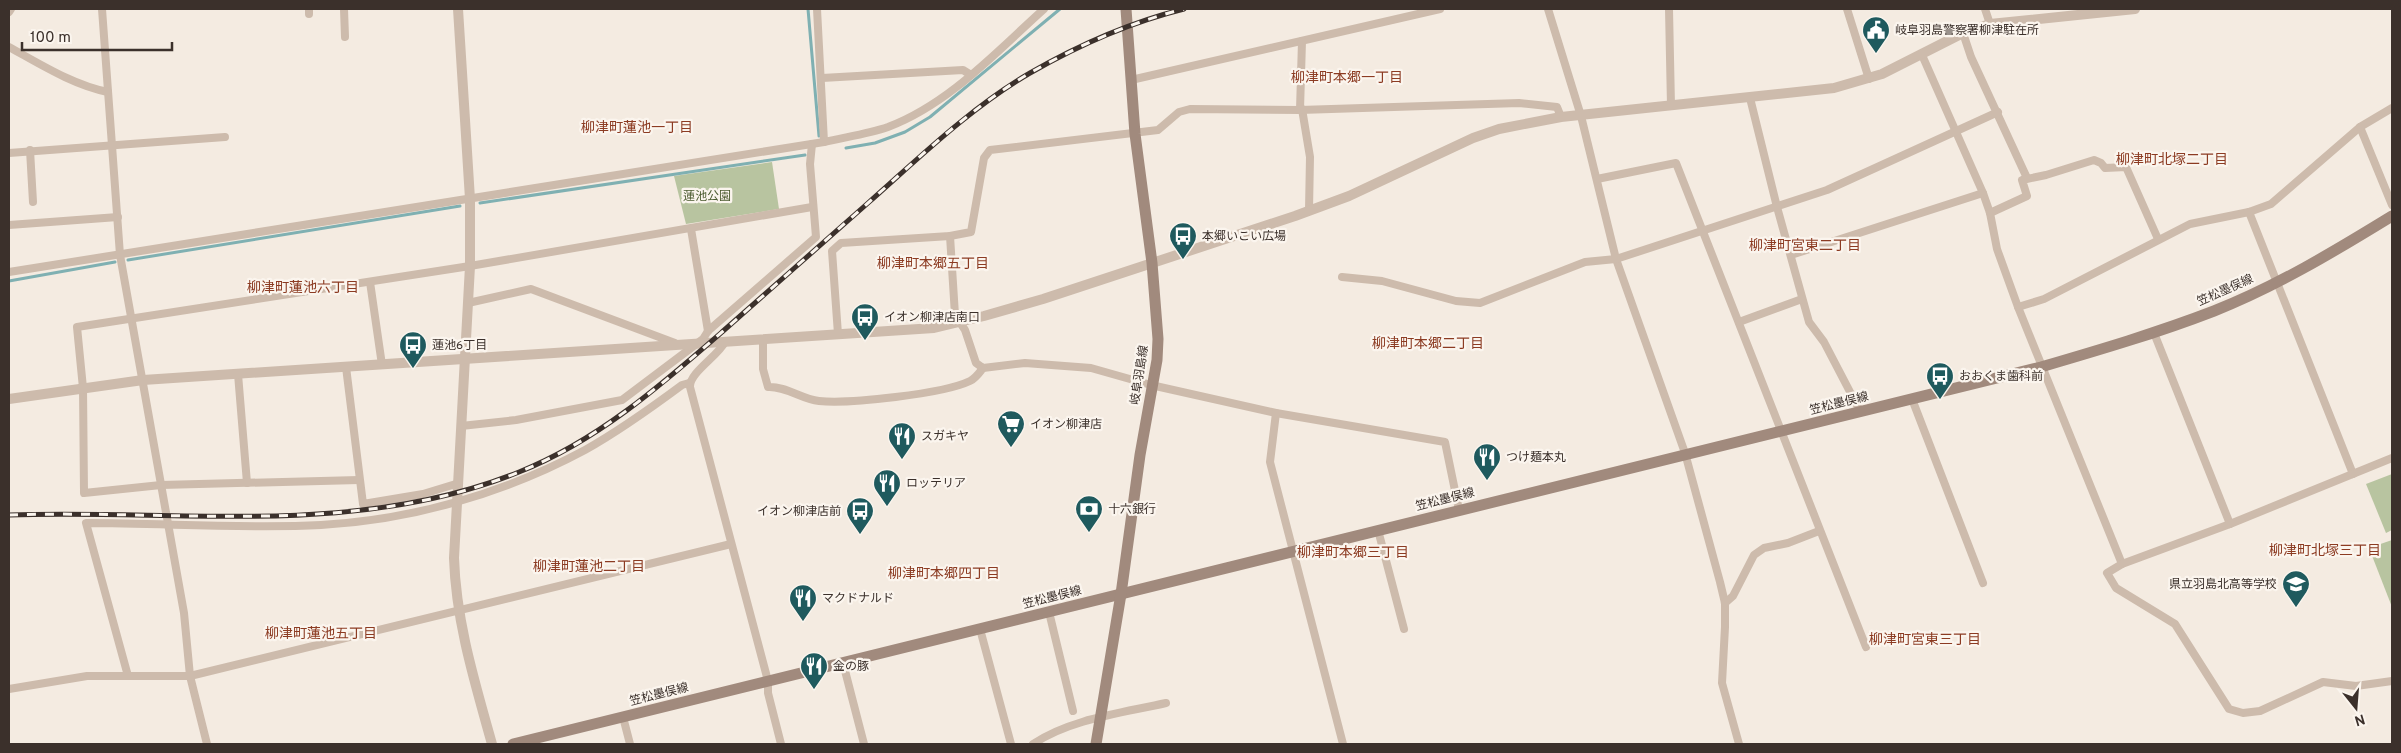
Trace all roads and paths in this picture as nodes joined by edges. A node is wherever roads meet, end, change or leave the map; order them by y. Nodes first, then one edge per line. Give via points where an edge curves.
1 (11, 9) edge
2 (102, 9) edge
3 (344, 9) edge
4 (458, 9) edge
5 (817, 9) edge
6 (1044, 9) edge
7 (1126, 9) edge
8 (1440, 9) edge
9 (1548, 9) edge
10 (1669, 9) edge
11 (1847, 9) edge
12 (1985, 9) edge
13 (2135, 9) edge
14 (9, 12) edge
15 (1990, 24) junction
16 (1963, 34) junction
17 (345, 37) dead end
18 (1302, 41) junction
19 (9, 47) edge
20 (1922, 55) junction
21 (971, 74) junction
22 (822, 78) junction
23 (1869, 79) junction
24 (1131, 80) junction
25 (108, 92) junction
26 (1750, 98) junction
27 (1671, 106) junction
28 (2392, 108) edge
29 (1301, 110) junction
30 (1998, 112) junction
31 (1582, 116) junction
32 (1561, 117) junction
33 (2360, 127) junction
34 (1956, 133) junction
35 (1135, 134) junction
36 (225, 136) dead end
37 (824, 142) junction
38 (812, 144) junction
39 (112, 145) junction
40 (30, 150) junction
41 (9, 153) edge
42 (2027, 178) junction
43 (1597, 179) junction
44 (1983, 193) junction
45 (470, 199) junction
46 (33, 202) dead end
47 (2392, 205) edge
48 (812, 207) junction
49 (1776, 207) junction
50 (1310, 210) junction
51 (2248, 212) junction
52 (1990, 213) junction
53 (2392, 216) edge
54 (118, 218) junction
55 (9, 225) edge
56 (691, 229) junction
57 (1704, 230) junction
58 (950, 236) junction
59 (2158, 239) junction
60 (120, 255) junction
61 (1791, 255) junction
62 (1616, 259) junction
63 (1152, 263) junction
64 (470, 266) junction
65 (9, 272) edge
66 (1342, 277) dead end
67 (2278, 281) junction
68 (370, 282) junction
69 (1802, 299) junction
70 (468, 302) junction
71 (2018, 307) junction
72 (131, 319) junction
73 (960, 322) junction
74 (1739, 322) junction
75 (708, 331) junction
76 (2154, 333) junction
77 (838, 334) junction
78 (763, 340) junction
79 (726, 342) junction
80 (694, 344) junction
81 (680, 345) junction
82 (465, 359) junction
83 (382, 365) junction
84 (346, 367) junction
85 (2040, 367) junction
86 (983, 368) junction
87 (238, 374) junction
88 (143, 380) junction
89 (689, 383) junction
90 (1151, 385) junction
91 (83, 388) junction
92 (9, 399) edge
93 (1912, 399) junction
94 (1860, 411) junction
95 (1276, 413) junction
96 (462, 426) junction
97 (1782, 431) junction
98 (1684, 454) junction
99 (2392, 458) edge
100 (2353, 474) junction
101 (359, 480) junction
102 (247, 483) junction
103 (459, 483) junction
104 (161, 485) junction
105 (457, 502) junction
106 (1459, 510) junction
107 (168, 524) junction
108 (2230, 524) junction
109 (1378, 530) junction
110 (1819, 531) junction
111 (731, 544) junction
112 (1293, 551) junction
113 (2122, 564) junction
114 (1983, 582) dead end
115 (1121, 594) junction
116 (1725, 603) junction
117 (458, 610) junction
118 (1049, 612) junction
119 (980, 629) junction
120 (1404, 629) dead end
121 (1866, 647) dead end
122 (843, 663) junction
123 (128, 676) junction
124 (190, 676) junction
125 (768, 681) junction
126 (2392, 681) edge
127 (9, 689) edge
128 (1166, 703) dead end
129 (1073, 711) dead end
130 (623, 717) junction
131 (1101, 718) junction
132 (1097, 739) edge
133 (207, 744) edge
134 (492, 744) edge
135 (513, 744) edge
136 (630, 744) edge
137 (781, 744) edge
138 (864, 744) edge
139 (1011, 744) edge
140 (1033, 744) edge
141 (1343, 744) edge
142 (1740, 744) edge

1 - 14 street
2 - 25 street
3 - 17 street
4 - 45 street
5 - 22 street
6 - 21 street
7 - 24 main road, 岐阜羽島線
8 - 18 street
9 - 31 street
10 - 27 street
11 - 23 street
12 - 15 street
13 - 15 street
15 - 16 street
16 - 20 street
16 - 30 street
18 - 24 street
18 - 29 street
19 - 25 street via 47,68 96,90
20 - 23 street
20 - 34 street
21 - 22 street via 963,70
21 - 37 street via 913,116 886,127
22 - 37 street
23 - 26 street via 1834,88
24 - 35 main road, 岐阜羽島線
25 - 39 street
26 - 27 street
26 - 49 street
27 - 31 street
28 - 33 street
29 - 32 street via 1519,103 1557,107
29 - 35 street via 1190,109 1179,112 1158,130
29 - 50 street via 1310,157
30 - 34 street
30 - 42 street
31 - 32 street
31 - 43 street
32 - 50 street via 1507,127 1472,138 1349,196
33 - 47 street
33 - 51 street via 2286,193 2271,204
34 - 44 street
34 - 49 street via 1836,186
35 - 58 street via 990,150 984,158 971,232
35 - 63 main road, 岐阜羽島線
36 - 39 street
37 - 38 street
38 - 45 street
38 - 48 street
39 - 40 street
39 - 54 street
40 - 41 street
40 - 46 street
42 - 52 street via 2022,180 2027,196
42 - 59 street via 2046,176 2094,160 2106,168 2126,167
43 - 57 street via 1676,163
43 - 62 street
44 - 52 street
44 - 61 street
45 - 60 street
45 - 64 street
48 - 56 street
48 - 75 street via 816,237
49 - 57 street
49 - 61 street
50 - 63 street
51 - 59 street via 2190,224
51 - 67 street
52 - 71 street via 1997,248
53 - 67 main road, 笠松墨俣線 via 2338,250
54 - 55 street
54 - 60 street
56 - 64 street
56 - 75 street
57 - 62 street
57 - 74 street
58 - 73 street via 955,315
58 - 77 street via 841,243 832,251
59 - 71 street via 2044,299
60 - 65 street
60 - 72 street
61 - 69 street
62 - 66 street via 1585,262 1480,303 1456,301 1382,281
62 - 98 street
63 - 73 street
63 - 90 main road, 岐阜羽島線 via 1158,339
64 - 68 street
64 - 70 street
67 - 76 main road, 笠松墨俣線 via 2216,310
67 - 100 street
68 - 72 street
68 - 83 street
69 - 74 street
69 - 94 street via 1809,322 1824,342
70 - 81 street via 531,289
70 - 82 street
71 - 85 street
72 - 88 street
72 - 91 street via 77,327
73 - 77 street via 934,328
73 - 86 street via 976,363
74 - 97 street
75 - 80 street
76 - 85 main road, 笠松墨俣線
76 - 108 street
77 - 78 street
78 - 79 street
78 - 86 street via 763,369 768,387 817,401 838,402 937,391 971,381
79 - 80 street
79 - 89 street
80 - 81 street
80 - 96 street via 622,400 516,420
81 - 82 street
82 - 83 street
82 - 96 street
83 - 84 street
84 - 87 street
84 - 101 street
85 - 93 main road, 笠松墨俣線
85 - 113 street
86 - 90 street via 1025,363 1059,364 1090,368
87 - 88 street
87 - 102 street
88 - 91 street
88 - 104 street
89 - 105 street via 585,450 516,481
89 - 111 street
90 - 95 street
90 - 115 main road, 岐阜羽島線
91 - 92 street
91 - 104 street via 84,493
93 - 94 main road, 笠松墨俣線
93 - 114 street
94 - 97 main road, 笠松墨俣線
95 - 106 street via 1445,442
95 - 112 street via 1270,462
96 - 103 street
97 - 98 main road, 笠松墨俣線
97 - 110 street
98 - 106 main road, 笠松墨俣線
98 - 116 street
99 - 100 street
100 - 108 street
101 - 102 street
101 - 103 street via 363,504 423,494
102 - 104 street
103 - 105 street
104 - 107 street
105 - 107 street via 387,518 322,525
105 - 117 street via 454,558
106 - 109 main road, 笠松墨俣線
107 - 123 street via 86,523
107 - 124 street via 184,613
108 - 113 street
109 - 112 main road, 笠松墨俣線
109 - 120 street
110 - 116 street via 1764,548 1754,555 1733,596
110 - 121 street
111 - 117 street
111 - 125 street
112 - 115 main road, 笠松墨俣線
112 - 141 street
113 - 126 street via 2107,573 2116,588 2175,624 2229,710 2243,713 2260,711 2323,682 2356,686
115 - 118 main road, 笠松墨俣線
115 - 131 main road, 岐阜羽島線
116 - 142 street via 1722,683
117 - 124 street
117 - 134 street
118 - 119 main road, 笠松墨俣線
118 - 129 street
119 - 122 main road, 笠松墨俣線
119 - 139 street
122 - 125 main road, 笠松墨俣線
122 - 138 street
123 - 124 street
123 - 127 street via 87,676
124 - 133 street
125 - 130 main road, 笠松墨俣線
125 - 137 street
128 - 131 street
130 - 135 main road, 笠松墨俣線
130 - 136 street
131 - 132 main road, 岐阜羽島線
131 - 140 street via 1064,729

